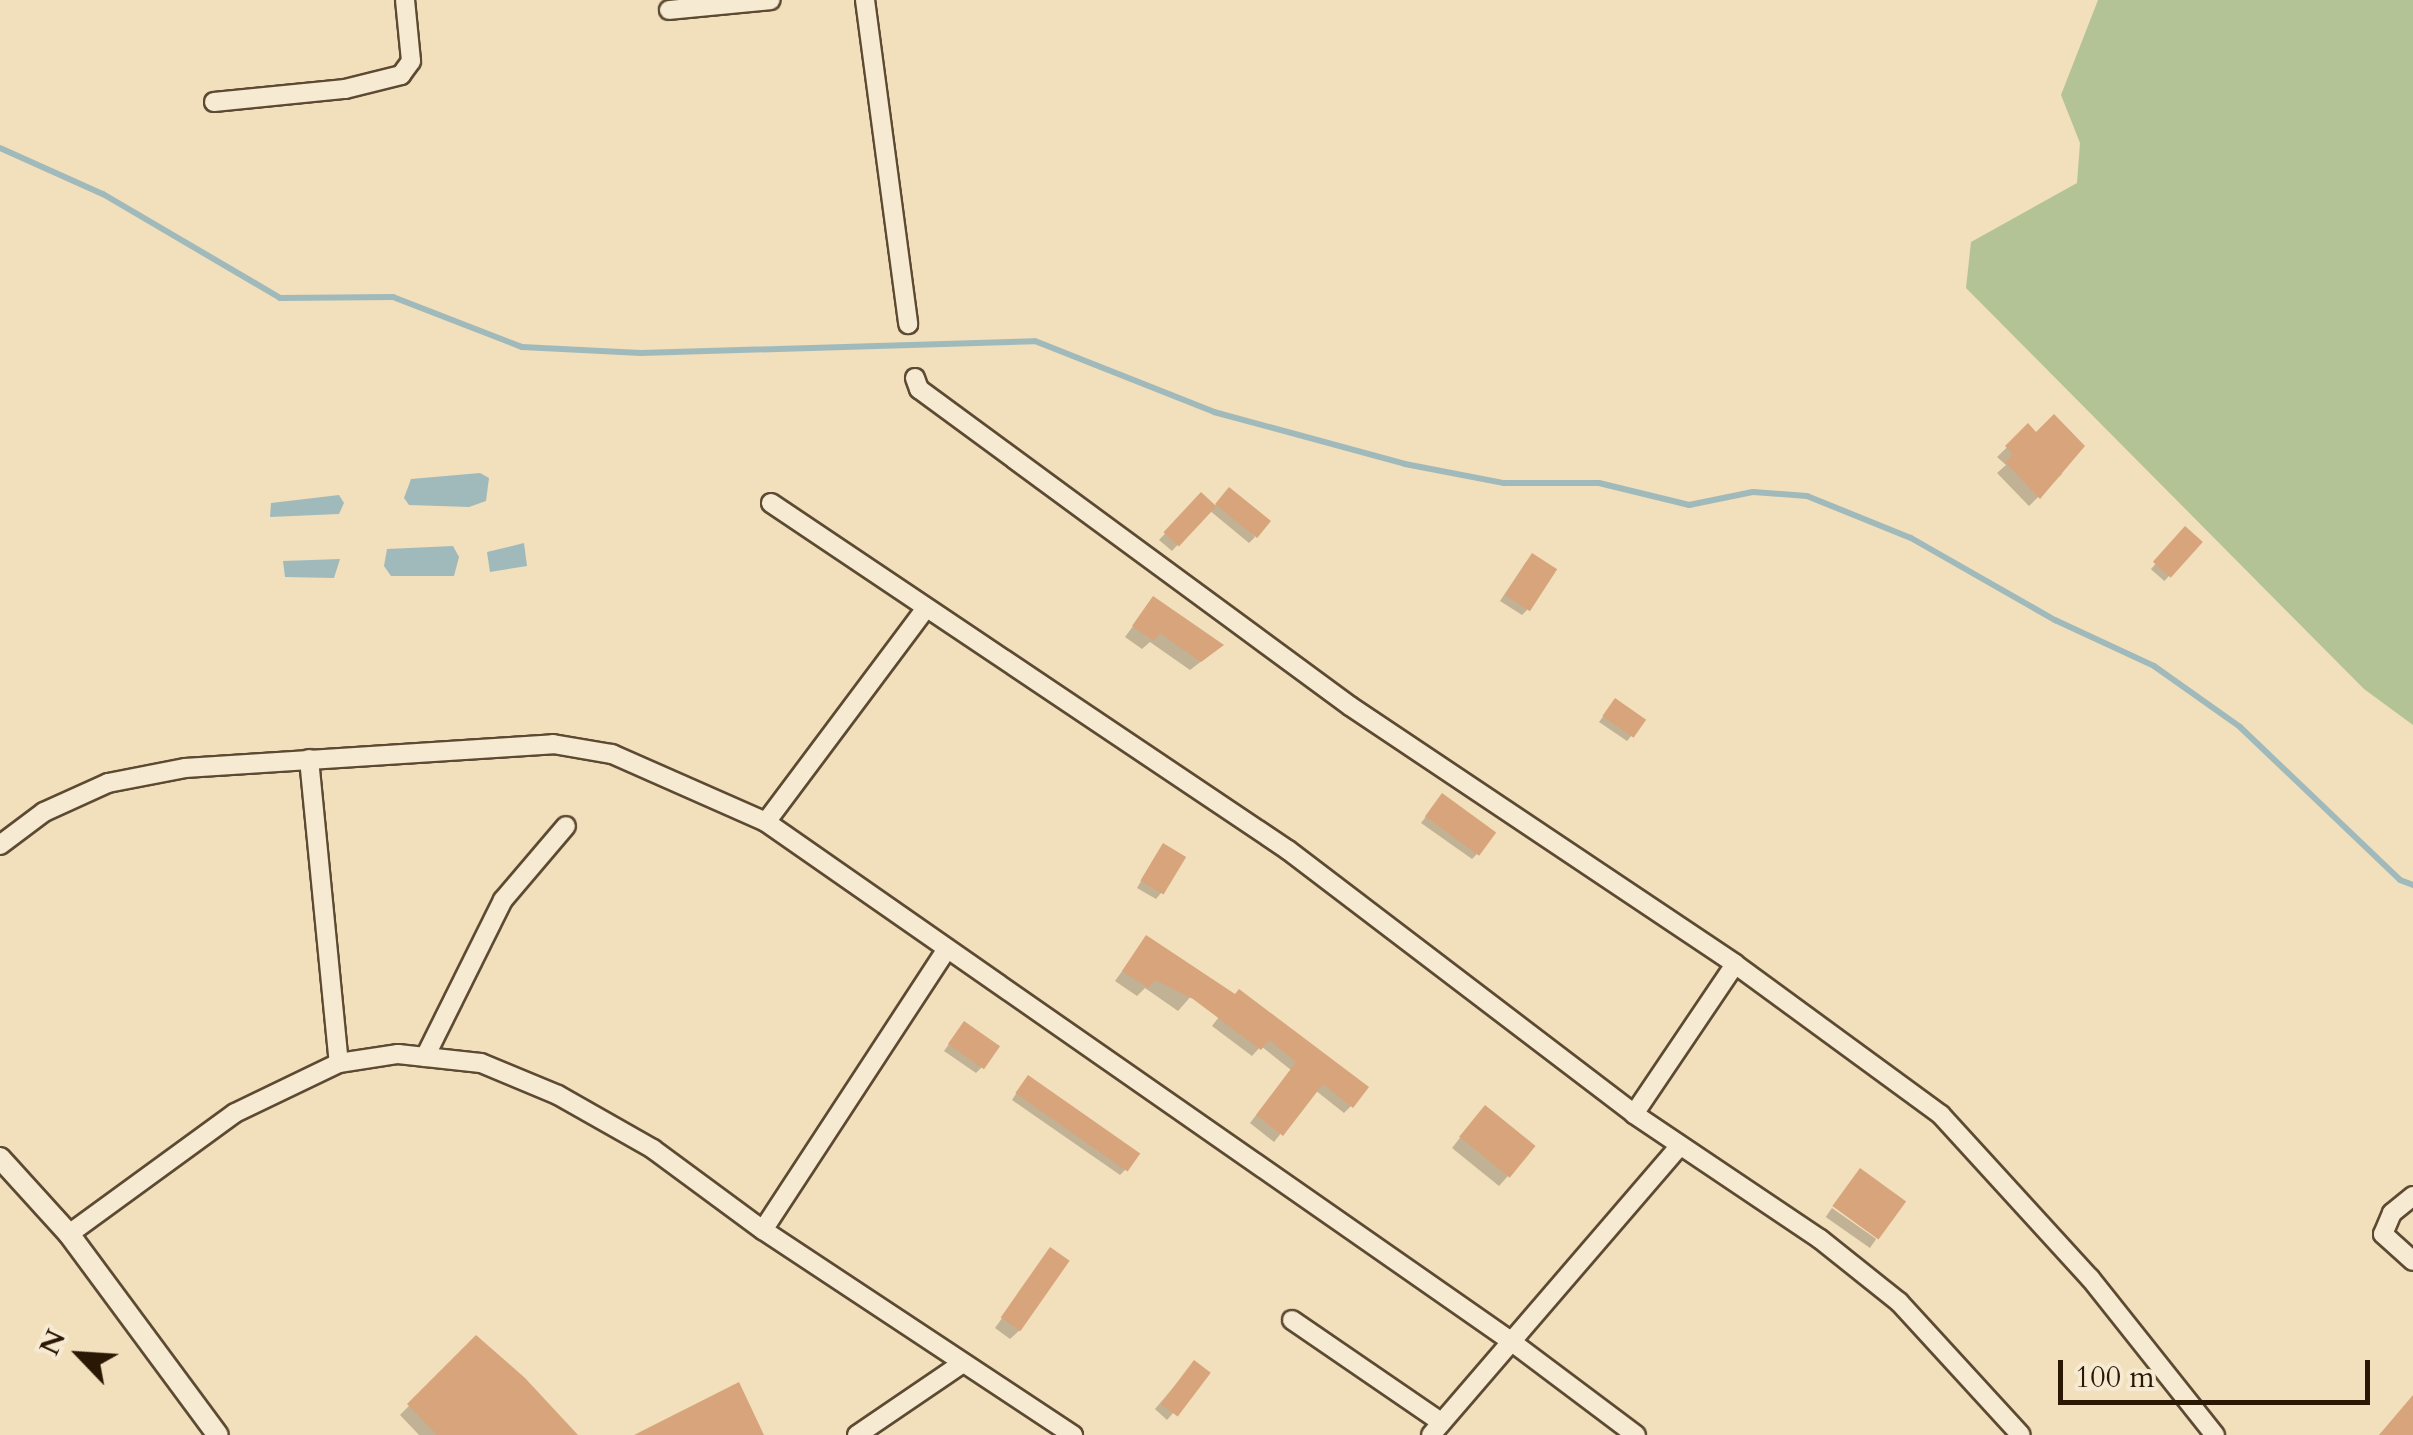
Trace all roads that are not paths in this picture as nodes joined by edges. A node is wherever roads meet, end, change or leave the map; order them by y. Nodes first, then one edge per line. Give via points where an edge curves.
1 (405, 0) edge
2 (772, 0) edge
3 (865, 0) edge
4 (669, 10) dead end
5 (214, 102) dead end
6 (908, 324) dead end
7 (915, 378) dead end
8 (772, 502) dead end
9 (926, 608) junction
10 (309, 759) junction
11 (766, 822) junction
12 (566, 826) dead end
13 (0, 845) edge
14 (946, 950) junction
15 (1735, 964) junction
16 (426, 1057) junction
17 (339, 1063) junction
18 (1634, 1114) junction
19 (1680, 1146) junction
20 (0, 1158) edge
21 (2413, 1196) edge
22 (763, 1230) junction
23 (69, 1234) junction
24 (2413, 1261) edge
25 (1292, 1320) dead end
26 (1508, 1339) junction
27 (963, 1363) junction
28 (1436, 1429) edge
29 (218, 1435) edge
30 (858, 1435) edge
31 (1074, 1435) edge
32 (1636, 1435) edge
33 (2021, 1435) edge
34 (2215, 1435) edge

1 - 5 street via 411,60 400,75
2 - 4 street
3 - 6 street
7 - 15 street via 918,389 1350,706
8 - 9 street
9 - 11 street
9 - 18 street via 1288,850
10 - 11 street via 581,746
10 - 13 street via 184,768 108,784 44,812
10 - 17 street
11 - 14 street
12 - 16 street via 502,900
14 - 22 street
14 - 26 street
15 - 18 street
15 - 34 street via 1941,1115 2090,1278
16 - 17 street
16 - 22 street via 482,1063 558,1095 653,1149
17 - 23 street via 234,1114
18 - 19 street
19 - 26 street
19 - 33 street via 1820,1239 1899,1302
20 - 23 street
21 - 24 street via 2392,1213 2384,1234
22 - 27 street
23 - 29 street
25 - 28 street
26 - 28 street
26 - 32 street
27 - 30 street
27 - 31 street

